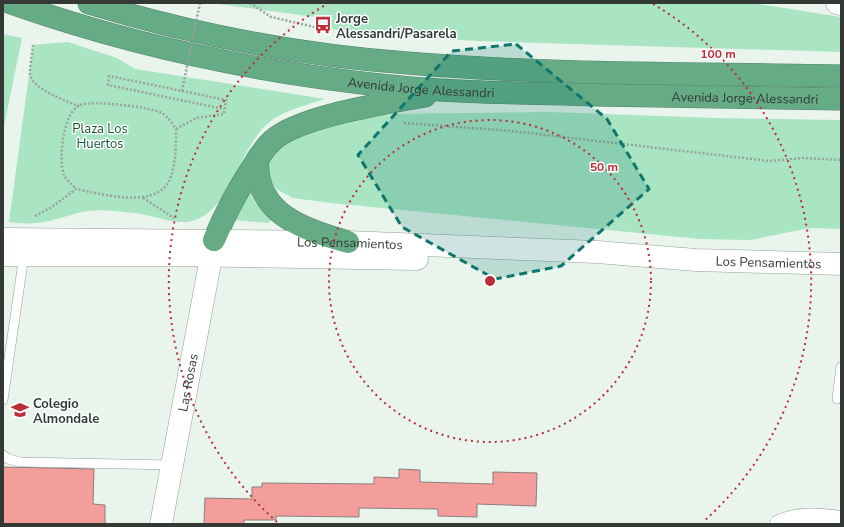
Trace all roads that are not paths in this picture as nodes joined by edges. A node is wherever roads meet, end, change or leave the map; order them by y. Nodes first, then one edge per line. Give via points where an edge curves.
1 (11, 3) edge
2 (89, 3) edge
3 (837, 3) edge
4 (841, 4) edge
5 (841, 76) edge
6 (451, 91) junction
7 (841, 99) edge
8 (258, 158) junction
9 (3, 239) edge
10 (348, 242) junction
11 (25, 247) junction
12 (213, 248) junction
13 (3, 255) edge
14 (696, 260) junction
15 (841, 264) edge
16 (841, 367) edge
17 (837, 399) dead end
18 (3, 400) edge
19 (3, 455) edge
20 (172, 465) junction
21 (841, 520) edge
22 (161, 524) edge
23 (779, 524) edge

1 - 6 highway, Avenida Jorge Alessandri via 121,37 224,61 327,78
2 - 5 highway, Avenida Jorge Alessandri via 232,38 337,56 405,63 511,70
3 - 4 main road
6 - 7 highway, Avenida Jorge Alessandri
6 - 8 highway via 383,104 302,124 278,136
8 - 10 highway via 257,170 261,188 274,207 295,223
8 - 12 highway via 239,189
9 - 11 main road, Los Pensamientos
10 - 12 main road, Los Pensamientos
10 - 14 main road, Los Pensamientos via 574,251
11 - 12 main road, Los Pensamientos
11 - 13 main road, Los Pensamientos
11 - 18 lane
12 - 14 main road, Los Pensamientos via 631,265
12 - 20 main road, Las Rosas
14 - 15 main road, Los Pensamientos
16 - 17 lane
19 - 20 lane via 21,462
20 - 22 main road, Las Rosas
21 - 23 street via 812,517

